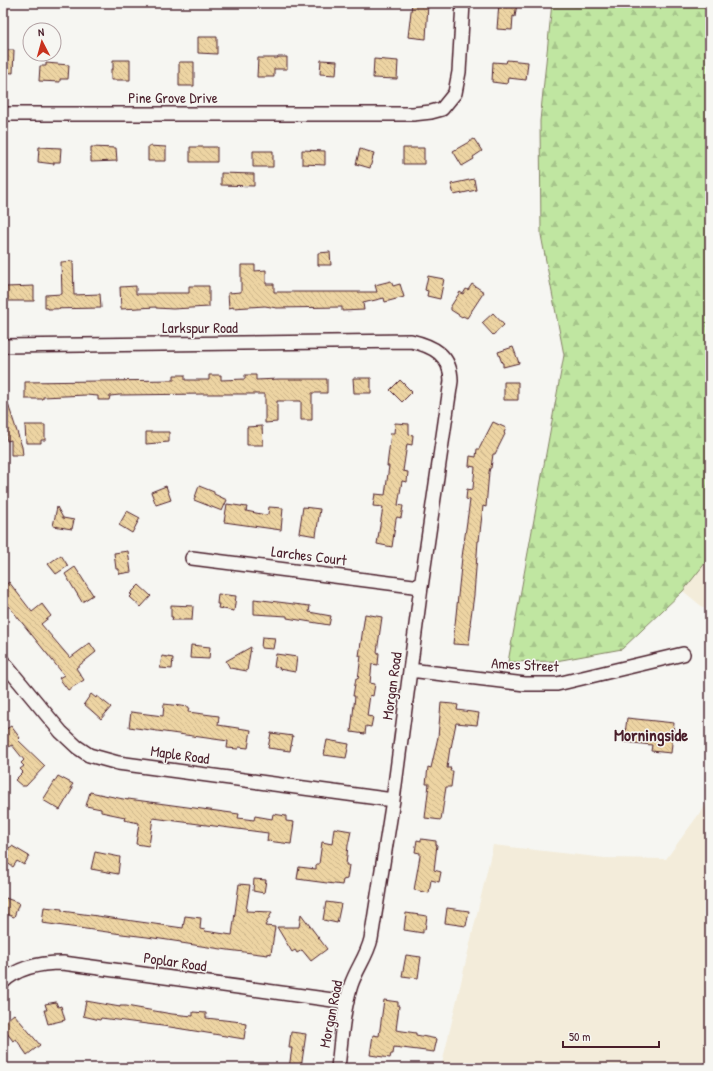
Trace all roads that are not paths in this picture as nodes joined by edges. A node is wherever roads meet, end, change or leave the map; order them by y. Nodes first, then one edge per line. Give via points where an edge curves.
1 (463, 3) edge
2 (3, 114) edge
3 (397, 341) joint
4 (3, 346) edge
5 (192, 558) dead end
6 (421, 586) junction
7 (683, 654) dead end
8 (3, 662) edge
9 (410, 670) junction
10 (9, 674) edge
11 (393, 800) junction
12 (4, 980) edge
13 (347, 1002) junction
14 (338, 1068) edge

1 - 2 street, Pine Grove Drive via 455,92 442,109 432,112
3 - 4 street, Larkspur Road
3 - 6 street, Morgan Road via 411,341 439,352 450,367 451,375
5 - 6 street, Larches Court
6 - 9 street, Morgan Road
7 - 9 street, Ames Street via 558,684 525,684
8 - 10 street, Maple Road
9 - 11 street, Morgan Road
10 - 11 street, Maple Road via 61,732 89,755 118,763 178,772
11 - 13 street, Morgan Road via 371,939 368,951 351,985
12 - 13 street, Poplar Road via 21,970 63,963
13 - 14 street, Morgan Road

